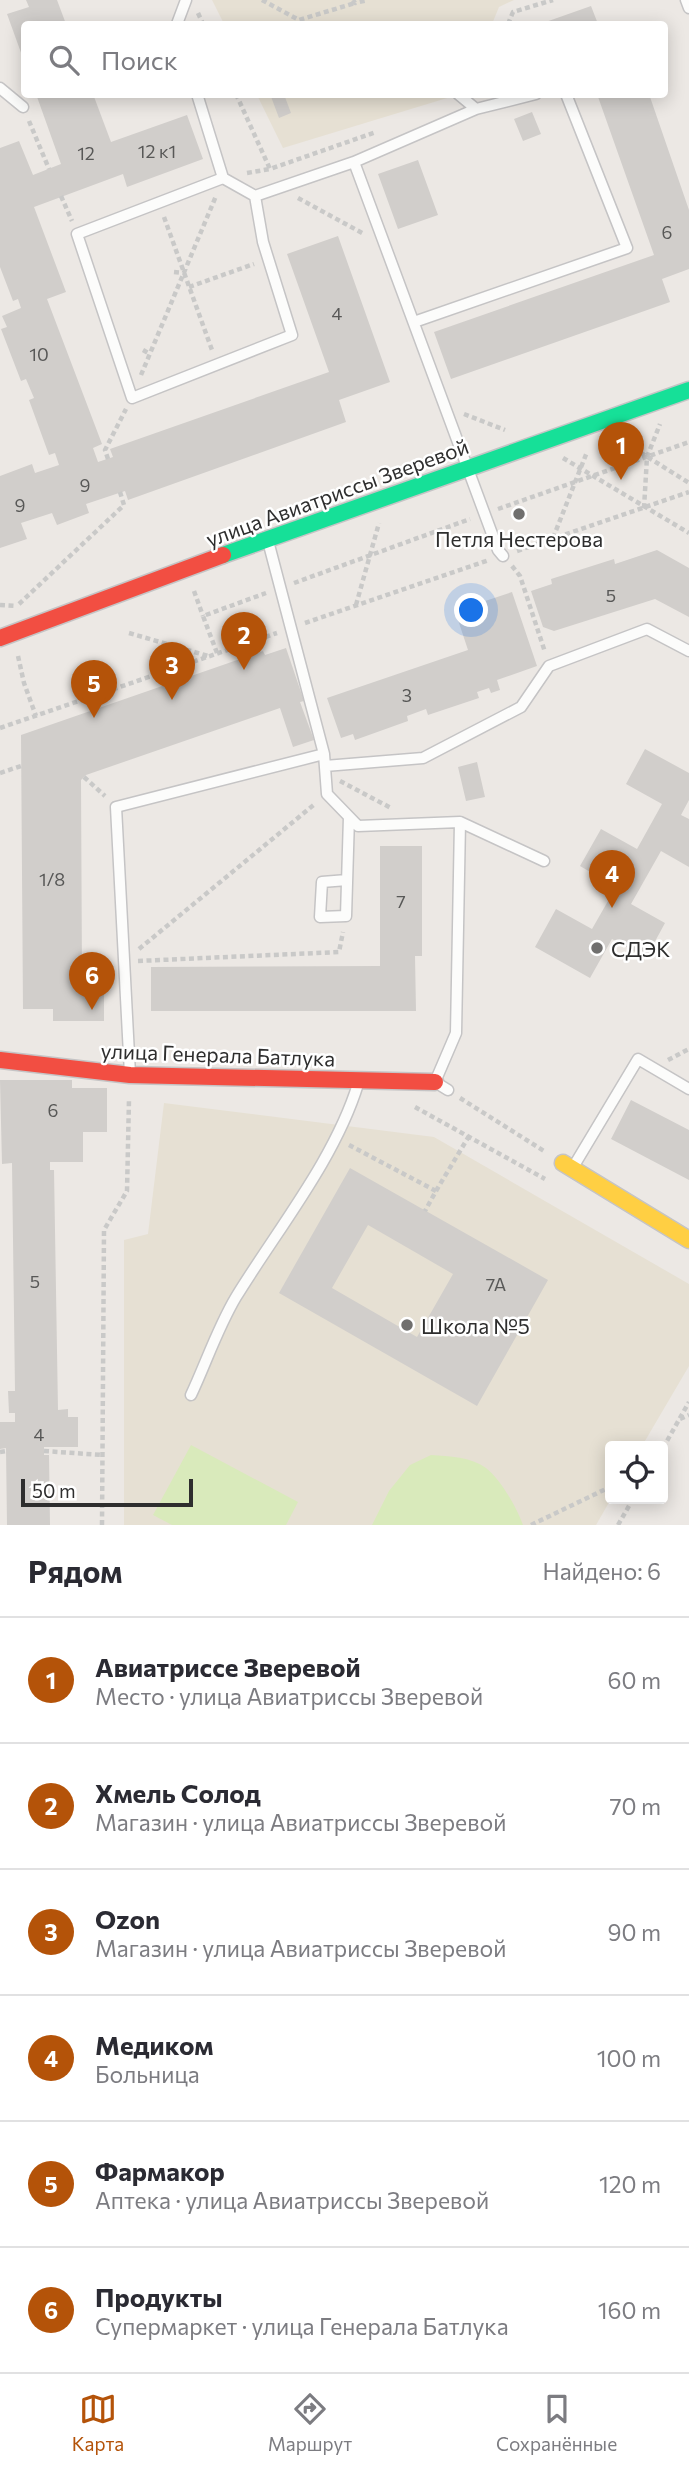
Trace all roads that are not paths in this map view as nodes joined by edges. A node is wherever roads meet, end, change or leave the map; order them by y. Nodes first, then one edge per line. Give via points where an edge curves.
1 (186, 0) edge
2 (686, 0) edge
3 (689, 8) edge
4 (178, 21) edge
5 (0, 88) edge
6 (198, 98) edge
7 (463, 98) edge
8 (520, 98) edge
9 (568, 98) edge
10 (23, 107) road end
11 (476, 109) junction
12 (354, 162) junction
13 (223, 177) junction
14 (255, 196) junction
15 (414, 322) junction
16 (689, 390) edge
17 (466, 469) junction
18 (268, 538) junction
19 (503, 555) road end
20 (0, 638) edge
21 (689, 652) edge
22 (324, 754) junction
23 (325, 770) junction
24 (349, 817) junction
25 (460, 822) junction
26 (544, 861) dead end
27 (347, 880) junction
28 (0, 1060) edge
29 (130, 1075) junction
30 (360, 1080) junction
31 (442, 1086) joint
32 (689, 1089) edge
33 (568, 1166) joint
34 (689, 1240) edge
35 (191, 1395) dead end

1 - 4 lane
2 - 3 lane
5 - 10 lane
6 - 13 lane
7 - 11 lane
8 - 11 lane
9 - 15 lane via 627,247
11 - 12 lane
12 - 14 lane
12 - 15 lane
13 - 14 lane
13 - 14 lane via 78,234 132,397 292,335 268,259
15 - 17 lane
16 - 17 street, улица Авиатриссы Зверевой
17 - 18 street, улица Авиатриссы Зверевой
17 - 19 lane
18 - 20 street, улица Авиатриссы Зверевой
18 - 22 lane
21 - 23 lane via 647,629 550,666 521,707 423,758
22 - 23 lane
22 - 29 lane via 116,807
23 - 24 lane via 327,794
24 - 25 lane via 358,826
24 - 27 lane
25 - 26 lane
25 - 31 lane via 456,1033
27 - 27 lane via 345,916 320,916 321,882
28 - 29 street, улица Генерала Батлука
29 - 30 street, улица Генерала Батлука
30 - 31 street, улица Генерала Батлука
30 - 35 lane via 336,1138 234,1301
32 - 33 lane via 638,1059
33 - 34 street

